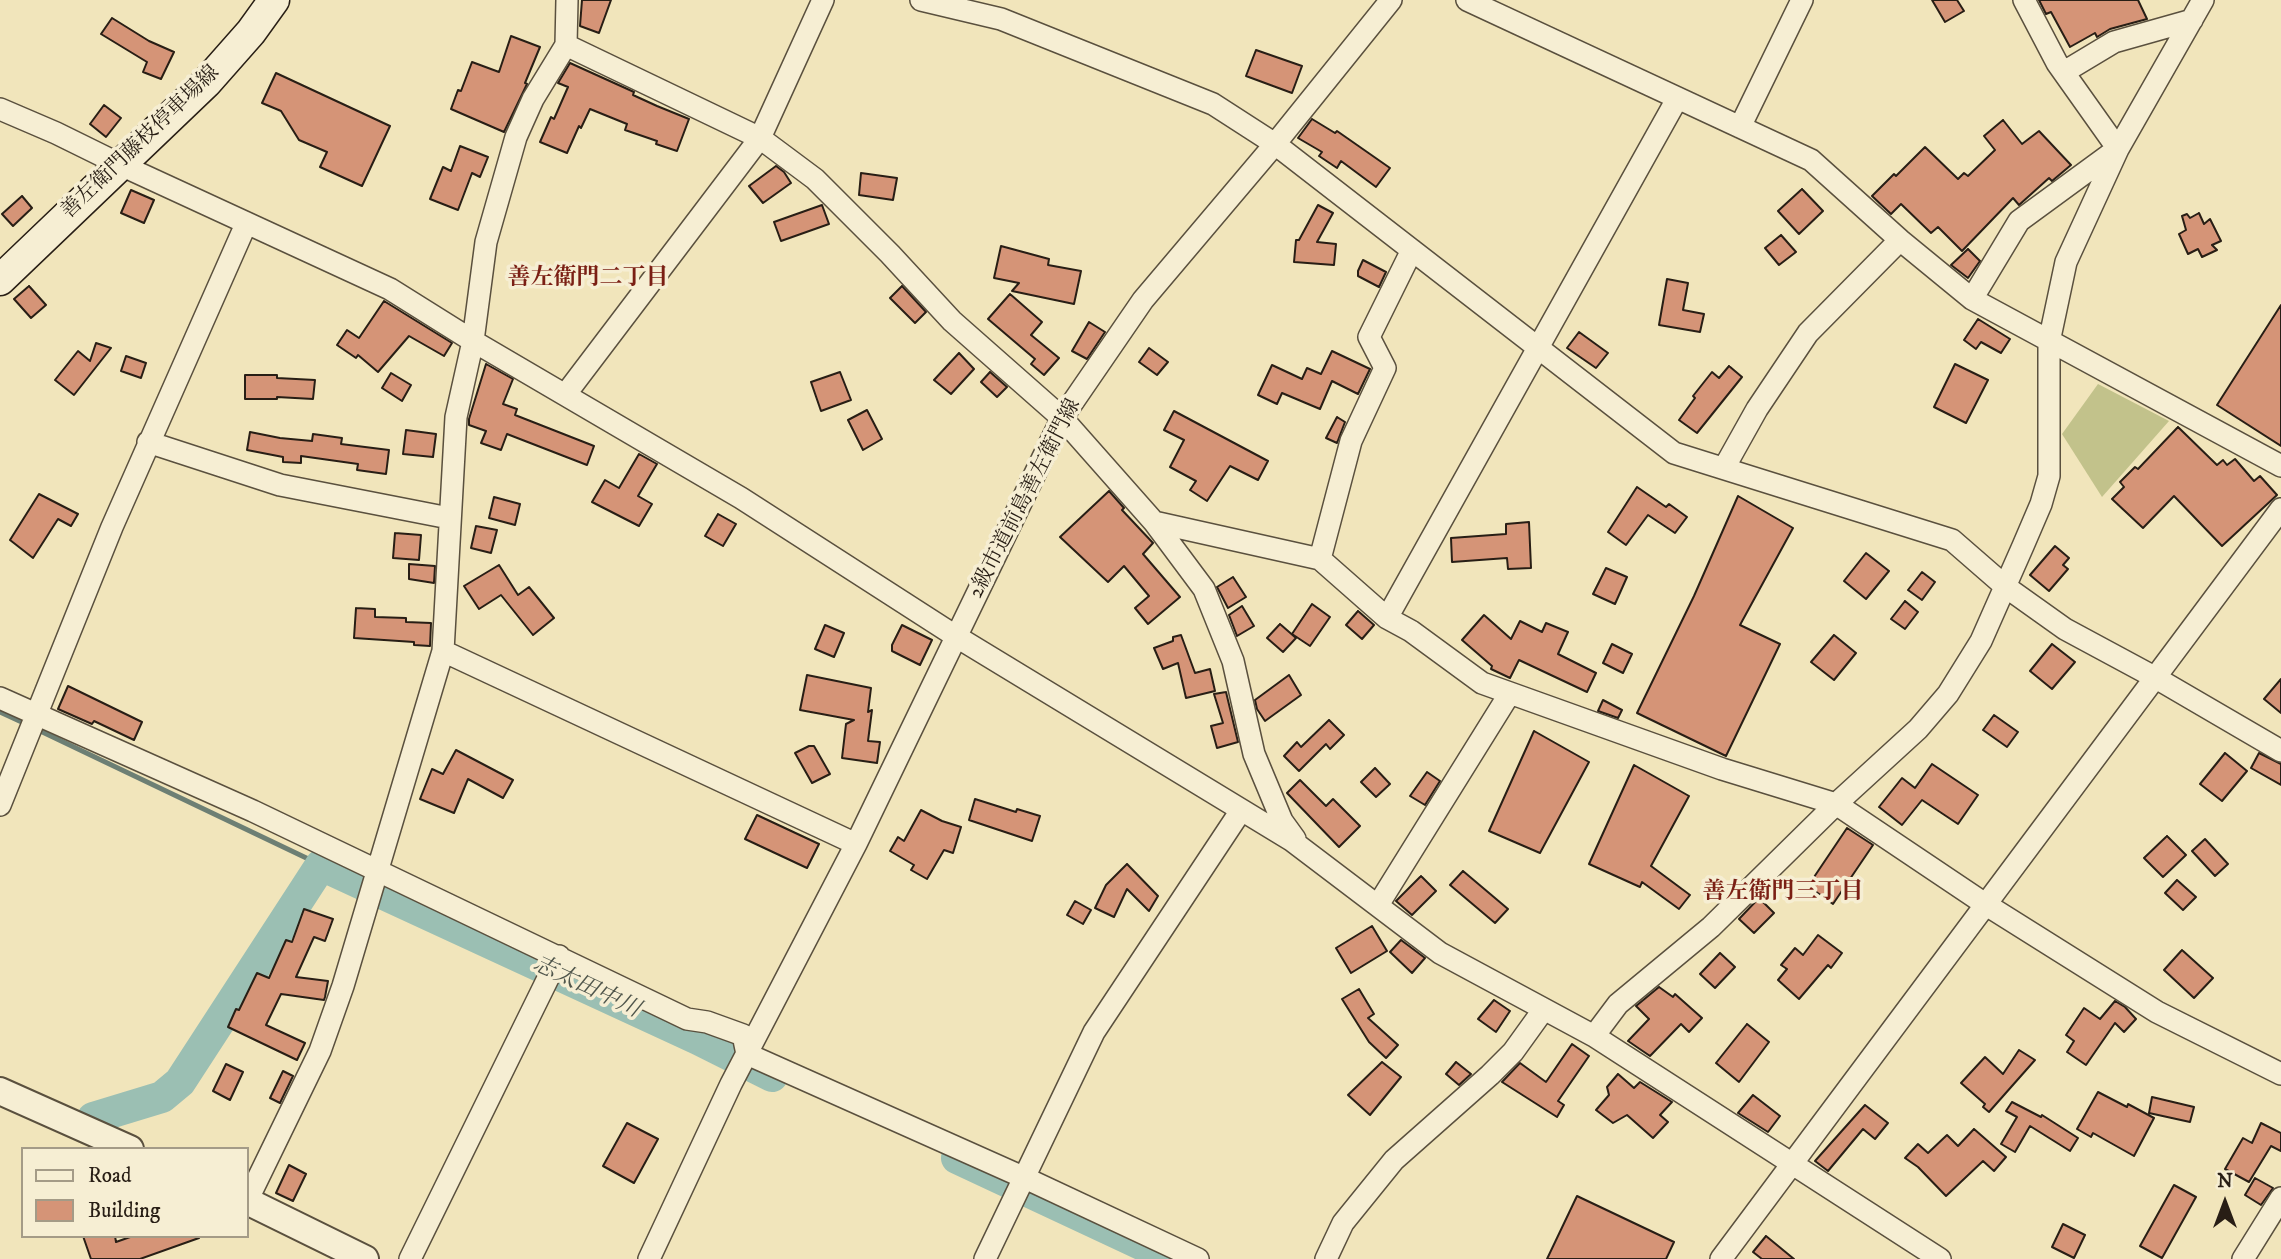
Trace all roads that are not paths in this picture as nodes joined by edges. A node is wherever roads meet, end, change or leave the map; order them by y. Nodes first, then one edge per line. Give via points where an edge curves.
1 (274, 0) edge
2 (567, 0) edge
3 (824, 0) edge
4 (921, 0) edge
5 (1391, 0) edge
6 (1467, 0) edge
7 (1802, 0) edge
8 (2024, 0) edge
9 (2203, 0) edge
10 (2192, 20) junction
11 (566, 45) junction
12 (2064, 72) junction
13 (1677, 99) junction
14 (0, 109) edge
15 (1740, 127) junction
16 (760, 138) junction
17 (1275, 144) junction
18 (2118, 149) junction
19 (121, 165) junction
20 (246, 224) junction
21 (1900, 240) junction
22 (1412, 250) junction
23 (0, 280) edge
24 (1972, 299) junction
25 (473, 341) junction
26 (2049, 342) junction
27 (1537, 347) junction
28 (565, 395) junction
29 (1062, 418) junction
30 (148, 442) junction
31 (2281, 466) edge
32 (1724, 468) junction
33 (2281, 509) edge
34 (449, 518) junction
35 (1154, 522) junction
36 (1320, 559) junction
37 (2006, 587) junction
38 (1387, 618) junction
39 (957, 637) junction
40 (443, 651) junction
41 (2156, 678) junction
42 (1510, 693) junction
43 (0, 698) edge
44 (34, 725) junction
45 (2281, 751) edge
46 (1836, 804) junction
47 (0, 805) edge
48 (1240, 811) junction
49 (856, 844) junction
50 (1303, 849) junction
51 (378, 870) junction
52 (1985, 904) junction
53 (1378, 905) junction
54 (559, 956) junction
55 (1544, 1009) junction
56 (1594, 1036) junction
57 (747, 1054) junction
58 (2281, 1074) edge
59 (0, 1091) edge
60 (126, 1147) edge
61 (1791, 1164) junction
62 (1025, 1178) junction
63 (2281, 1198) edge
64 (248, 1199) edge
65 (248, 1201) edge
66 (365, 1259) edge
67 (410, 1259) edge
68 (649, 1259) edge
69 (985, 1259) edge
70 (1198, 1259) edge
71 (1326, 1259) edge
72 (1721, 1259) edge
73 (1940, 1259) edge
74 (2243, 1259) edge

1 - 19 main road, 善左衛門藤枝停車場線 via 206,83
2 - 11 street
3 - 16 street
4 - 17 street via 1001,19 1134,71 1213,104
5 - 17 street, 2級市道前島善左衛門線
6 - 13 street
7 - 15 street
8 - 12 street
9 - 10 street
10 - 12 street via 2114,42
10 - 18 street
11 - 16 street
11 - 25 street via 516,137 486,242
12 - 18 street
13 - 15 street
13 - 27 street
14 - 19 street
15 - 21 street via 1811,160
16 - 28 street
16 - 29 street via 816,179 952,321
17 - 22 street
17 - 29 street, 2級市道前島善左衛門線 via 1143,300
18 - 24 street via 2019,222
18 - 26 street via 2066,262
19 - 20 street
19 - 23 main road, 善左衛門藤枝停車場線
20 - 25 street via 390,289
20 - 30 street
21 - 24 street
21 - 32 street via 1808,333
22 - 27 street
22 - 36 street via 1369,337 1385,368 1352,441
24 - 26 street
25 - 28 street
25 - 34 street via 456,418
26 - 31 street
26 - 37 street via 2049,476
27 - 32 street via 1675,453
27 - 38 street
28 - 39 street via 741,498
29 - 35 street
29 - 39 street, 2級市道前島善左衛門線
30 - 34 street via 280,485
30 - 44 street
32 - 37 street via 1952,540
33 - 41 street
34 - 40 street
35 - 36 street
35 - 50 street via 1204,589 1233,661 1254,754 1282,821
36 - 38 street
37 - 41 street via 2065,629
37 - 46 street via 1981,641 1948,694 1918,729
38 - 42 street via 1482,682
39 - 48 street
39 - 49 street, 2級市道前島善左衛門線
40 - 49 street
40 - 51 street
41 - 45 street
41 - 52 street
42 - 46 street via 1722,769
42 - 53 street
43 - 44 street
44 - 47 street
44 - 51 street
46 - 52 street
46 - 56 street via 1712,927 1618,1004
48 - 50 street
48 - 62 street via 1094,1032
49 - 57 street, 2級市道前島善左衛門線
50 - 53 street
51 - 54 street
51 - 64 street via 320,1051
52 - 58 street via 2157,1012
52 - 61 street
53 - 55 street via 1440,953
54 - 57 street via 687,1019 743,1035
54 - 67 street
55 - 56 street
55 - 71 street via 1505,1060 1394,1160 1343,1223
56 - 61 street
57 - 62 street
57 - 68 street, 2級市道前島善左衛門線
59 - 60 street
61 - 72 street
61 - 73 street
62 - 69 street
62 - 70 street
63 - 74 street
65 - 66 street

